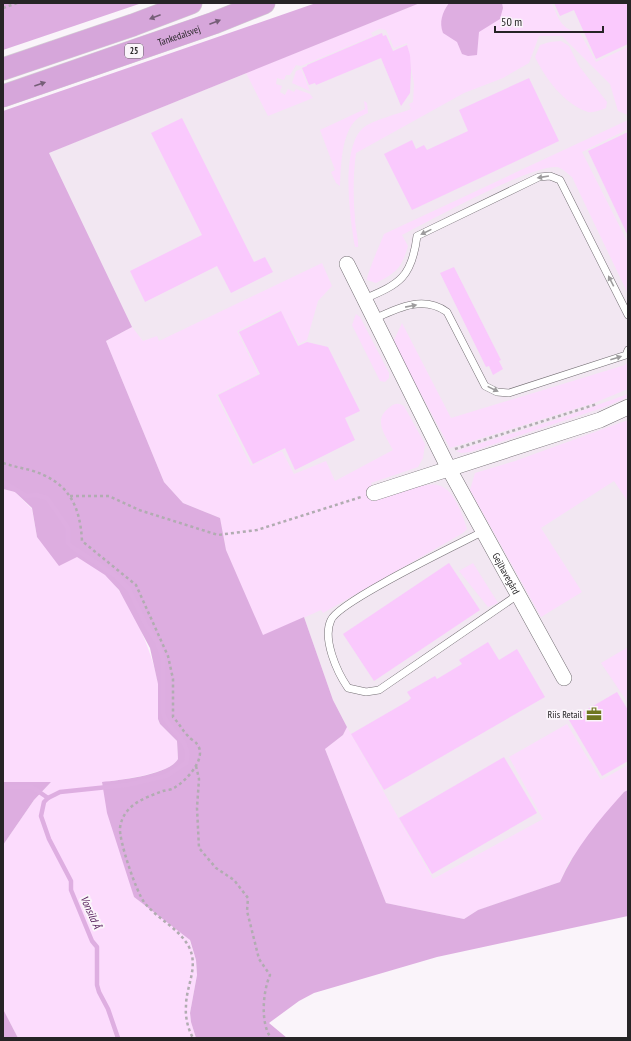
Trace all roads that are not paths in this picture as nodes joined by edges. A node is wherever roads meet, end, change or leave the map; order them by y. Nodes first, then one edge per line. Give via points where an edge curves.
1 (191, 3) edge
2 (264, 3) edge
3 (3, 69) edge
4 (3, 96) edge
5 (346, 264) dead end
6 (364, 299) junction
7 (628, 315) edge
8 (374, 319) junction
9 (628, 350) edge
10 (628, 407) edge
11 (449, 469) junction
12 (374, 493) road end
13 (484, 531) junction
14 (519, 594) junction
15 (564, 678) dead end

1 -> 3 highway
4 -> 2 highway, Tankedalsvej / 25 via 214,23
5 - 6 street, Gejlhavegård
7 -> 6 lane via 560,180 550,176 539,177 417,236 410,269 389,288
6 - 8 street, Gejlhavegård
8 -> 9 lane via 396,309 426,303 437,305 447,312 485,386 497,392 509,393 626,355
8 - 11 street, Gejlhavegård
10 - 11 street via 600,420
11 - 12 street
11 - 13 street, Gejlhavegård
13 - 14 street, Gejlhavegård
13 - 14 lane via 356,598 332,618 329,625 330,652 339,675 348,688 366,692 379,690
14 - 15 street, Gejlhavegård

